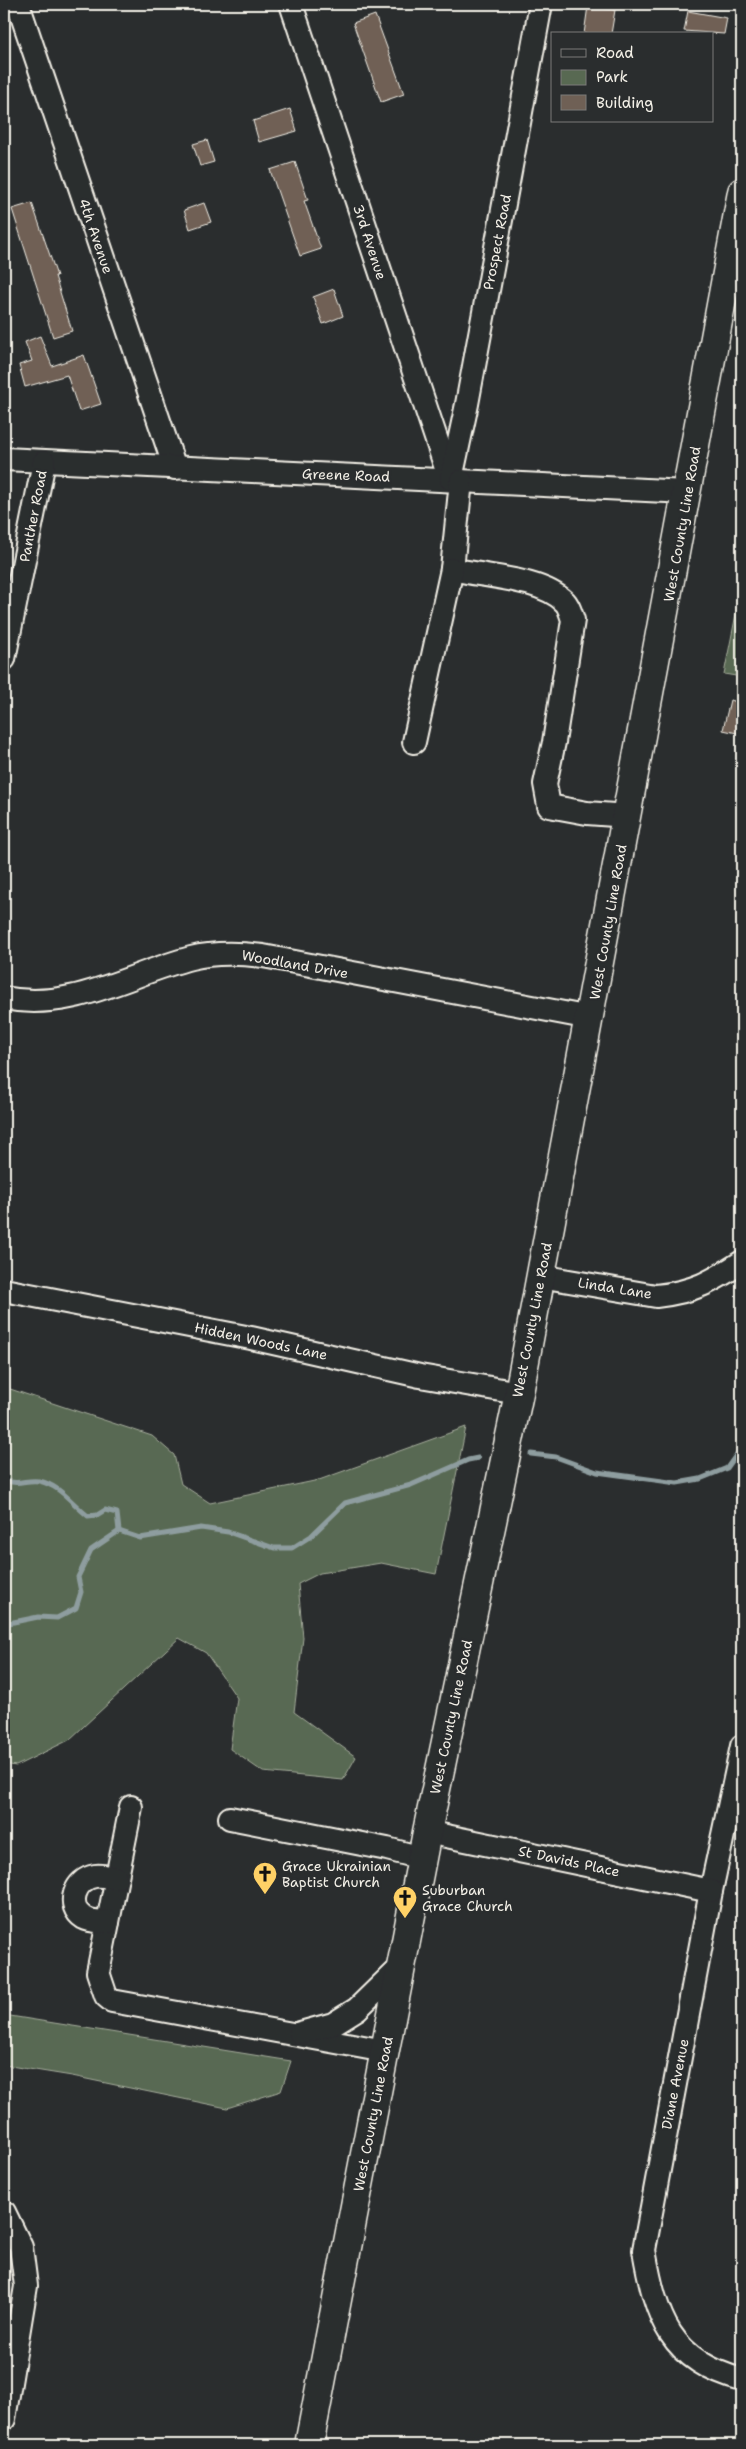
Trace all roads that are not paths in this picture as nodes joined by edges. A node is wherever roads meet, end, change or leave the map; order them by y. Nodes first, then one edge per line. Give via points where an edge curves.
1 (18, 4) edge
2 (291, 4) edge
3 (541, 4) edge
4 (742, 192) edge
5 (738, 241) edge
6 (4, 459) edge
7 (44, 462) junction
8 (175, 468) junction
9 (456, 480) junction
10 (687, 492) junction
11 (452, 569) junction
12 (4, 659) edge
13 (414, 742) dead end
14 (628, 816) junction
15 (4, 998) edge
16 (590, 1018) junction
17 (742, 1262) edge
18 (540, 1276) junction
19 (4, 1290) edge
20 (519, 1393) junction
21 (742, 1746) edge
22 (131, 1807) dead end
23 (230, 1818) dead end
24 (424, 1845) junction
25 (116, 1878) junction
26 (711, 1891) junction
27 (108, 1922) junction
28 (401, 1966) junction
29 (294, 2035) junction
30 (385, 2051) junction
31 (4, 2212) edge
32 (742, 2380) edge
33 (4, 2419) edge
34 (309, 2445) edge

1 - 8 street, 4th Avenue
2 - 9 street, 3rd Avenue
3 - 9 street, Prospect Road via 467,404
4 - 5 main road, West County Line Road
5 - 10 main road, West County Line Road
6 - 7 street, Greene Road
7 - 8 street, Greene Road
7 - 12 street, Panther Road
8 - 9 street, Greene Road
9 - 10 street, Greene Road
9 - 11 street, Prospect Road
10 - 14 main road, West County Line Road
11 - 13 street, Prospect Road
11 - 14 street via 525,582 551,592 566,603 573,620 545,784 549,806
14 - 16 main road, West County Line Road
15 - 16 street, Woodland Drive via 61,1000 85,995 190,958 238,953
16 - 18 main road, West County Line Road
17 - 18 street, Linda Lane via 705,1285 656,1296
18 - 20 main road, West County Line Road
19 - 20 street, Hidden Woods Lane via 251,1338 420,1376
20 - 24 main road, West County Line Road
21 - 26 street, Diane Avenue
22 - 25 street
23 - 24 street, St Davids Place via 387,1849
24 - 26 street, St Davids Place
24 - 28 main road, West County Line Road
25 - 27 street
25 - 27 street via 96,1876 88,1879 80,1884 74,1897 76,1911 81,1916
26 - 32 street, Diane Avenue via 644,2250 653,2295 669,2332 696,2361 718,2373
27 - 29 street via 98,1972 103,1990 112,2001
28 - 29 street via 356,2009 333,2024
28 - 30 main road, West County Line Road
29 - 30 street
30 - 34 main road, West County Line Road
31 - 33 street via 21,2246 26,2286

